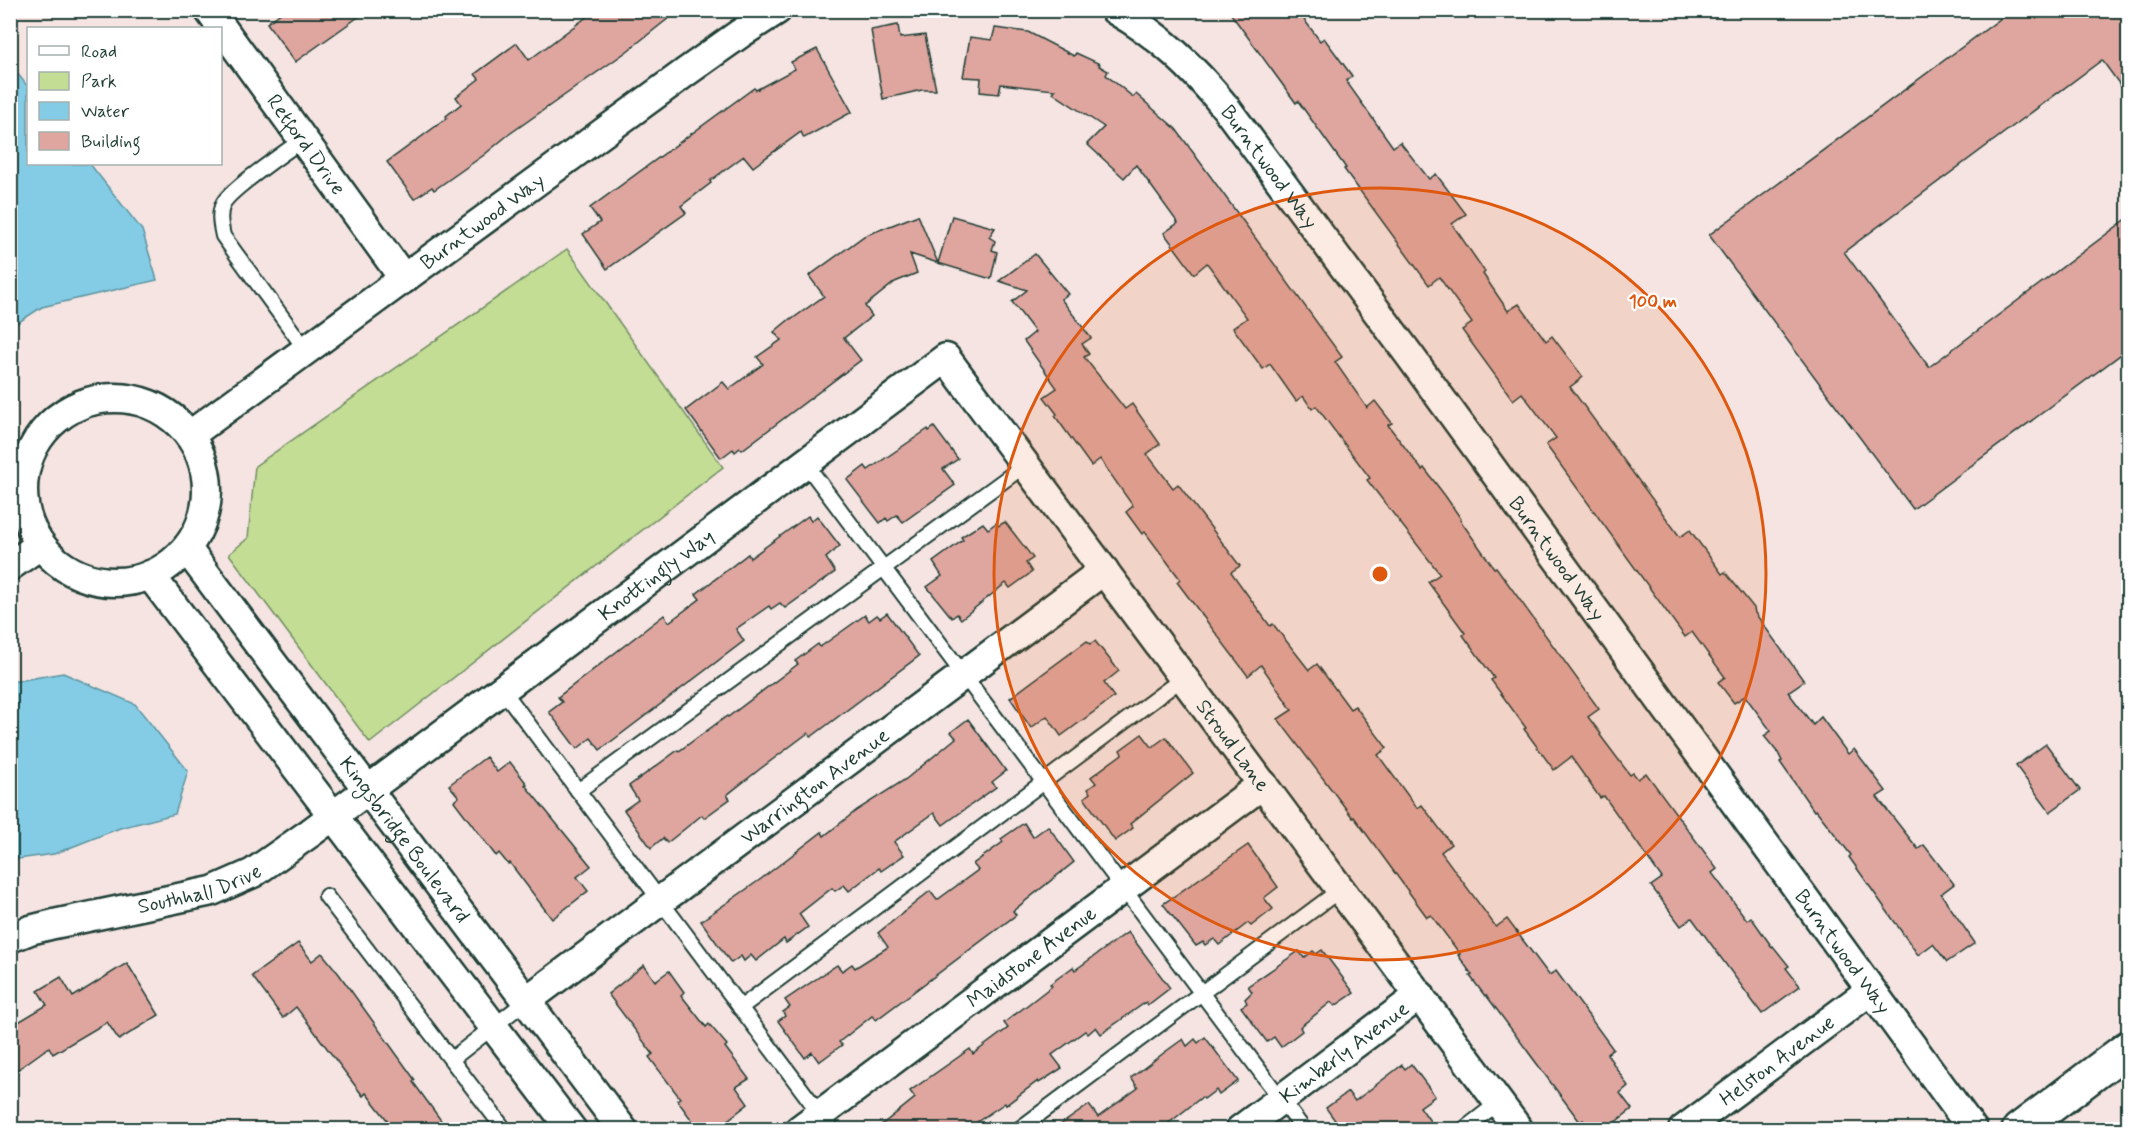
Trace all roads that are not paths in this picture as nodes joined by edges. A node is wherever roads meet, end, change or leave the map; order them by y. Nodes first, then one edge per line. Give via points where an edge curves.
1 (209, 10) edge
2 (777, 10) edge
3 (1115, 10) edge
4 (221, 27) edge
5 (222, 28) edge
6 (303, 140) junction
7 (404, 279) junction
8 (306, 350) junction
9 (946, 358) joint
10 (190, 435) junction
11 (805, 464) junction
12 (1025, 465) junction
13 (40, 544) junction
14 (187, 549) junction
15 (10, 566) edge
16 (884, 568) junction
17 (1104, 570) junction
18 (150, 575) junction
19 (964, 675) junction
20 (1184, 678) junction
21 (502, 689) junction
22 (1044, 782) junction
23 (1263, 784) junction
24 (367, 789) junction
25 (578, 791) junction
26 (332, 814) junction
27 (1123, 888) junction
28 (1341, 889) junction
29 (326, 896) dead end
30 (661, 901) junction
31 (10, 938) edge
32 (1871, 990) junction
33 (1203, 994) junction
34 (1420, 995) junction
35 (526, 1001) junction
36 (740, 1008) junction
37 (493, 1026) junction
38 (2128, 1048) edge
39 (452, 1059) junction
40 (1281, 1099) junction
41 (1499, 1102) junction
42 (817, 1124) edge
43 (505, 1130) edge
44 (572, 1130) edge
45 (623, 1130) edge
46 (1018, 1130) edge
47 (1240, 1130) edge
48 (1305, 1130) edge
49 (1463, 1130) edge
50 (1520, 1130) edge
51 (1683, 1130) edge
52 (1973, 1130) edge
53 (2019, 1130) edge

1 - 4 street, Retford Drive
2 - 7 street, Burntwood Way
3 - 32 street, Burntwood Way via 1139,24 1185,62 1226,108
5 - 6 street, Retford Drive
6 - 7 street, Retford Drive
6 - 8 lane via 238,188 223,203 219,221 223,236
7 - 8 street, Burntwood Way
8 - 10 street, Burntwood Way
9 - 11 street, Knottingly Way
9 - 12 street, Stroud Lane
10 - 13 street via 164,412 124,398 97,399 72,408 51,424 35,445 25,469 26,513
10 - 14 street via 200,453 208,493 201,523
11 - 16 lane
11 - 21 street, Knottingly Way
12 - 16 lane
12 - 17 street, Stroud Lane
13 - 15 street
13 - 18 street via 57,562 86,578 127,582
14 - 18 street
14 - 24 street, Kingsbridge Boulevard
16 - 19 lane
16 - 25 lane
17 - 19 street, Warrington Avenue
17 - 20 street, Stroud Lane
18 - 26 street, Kingsbridge Boulevard
19 - 22 lane
19 - 30 street, Warrington Avenue
20 - 22 lane
20 - 23 street, Stroud Lane
21 - 24 street, Knottingly Way
21 - 25 lane
22 - 27 lane
22 - 36 lane
23 - 27 street, Maidstone Avenue
23 - 28 street, Stroud Lane
24 - 26 street, Southhall Drive
24 - 35 street, Kingsbridge Boulevard
25 - 30 lane
26 - 31 street, Southhall Drive via 274,859 234,883 191,896 54,924
26 - 37 street, Kingsbridge Boulevard
27 - 33 lane
27 - 42 street, Maidstone Avenue
28 - 33 lane
28 - 34 street, Stroud Lane
29 - 39 lane
30 - 35 street, Warrington Avenue
30 - 36 lane
32 - 51 street, Helston Avenue
32 - 52 street, Burntwood Way
33 - 40 lane
33 - 46 lane
34 - 40 street, Kimberly Avenue
34 - 41 street, Stroud Lane
35 - 37 lane
35 - 45 street, Kingsbridge Boulevard
36 - 42 lane
37 - 39 lane
37 - 44 street, Kingsbridge Boulevard
38 - 53 street
39 - 43 lane
40 - 47 street, Kimberly Avenue
40 - 48 lane
41 - 49 lane
41 - 50 street, Stroud Lane

